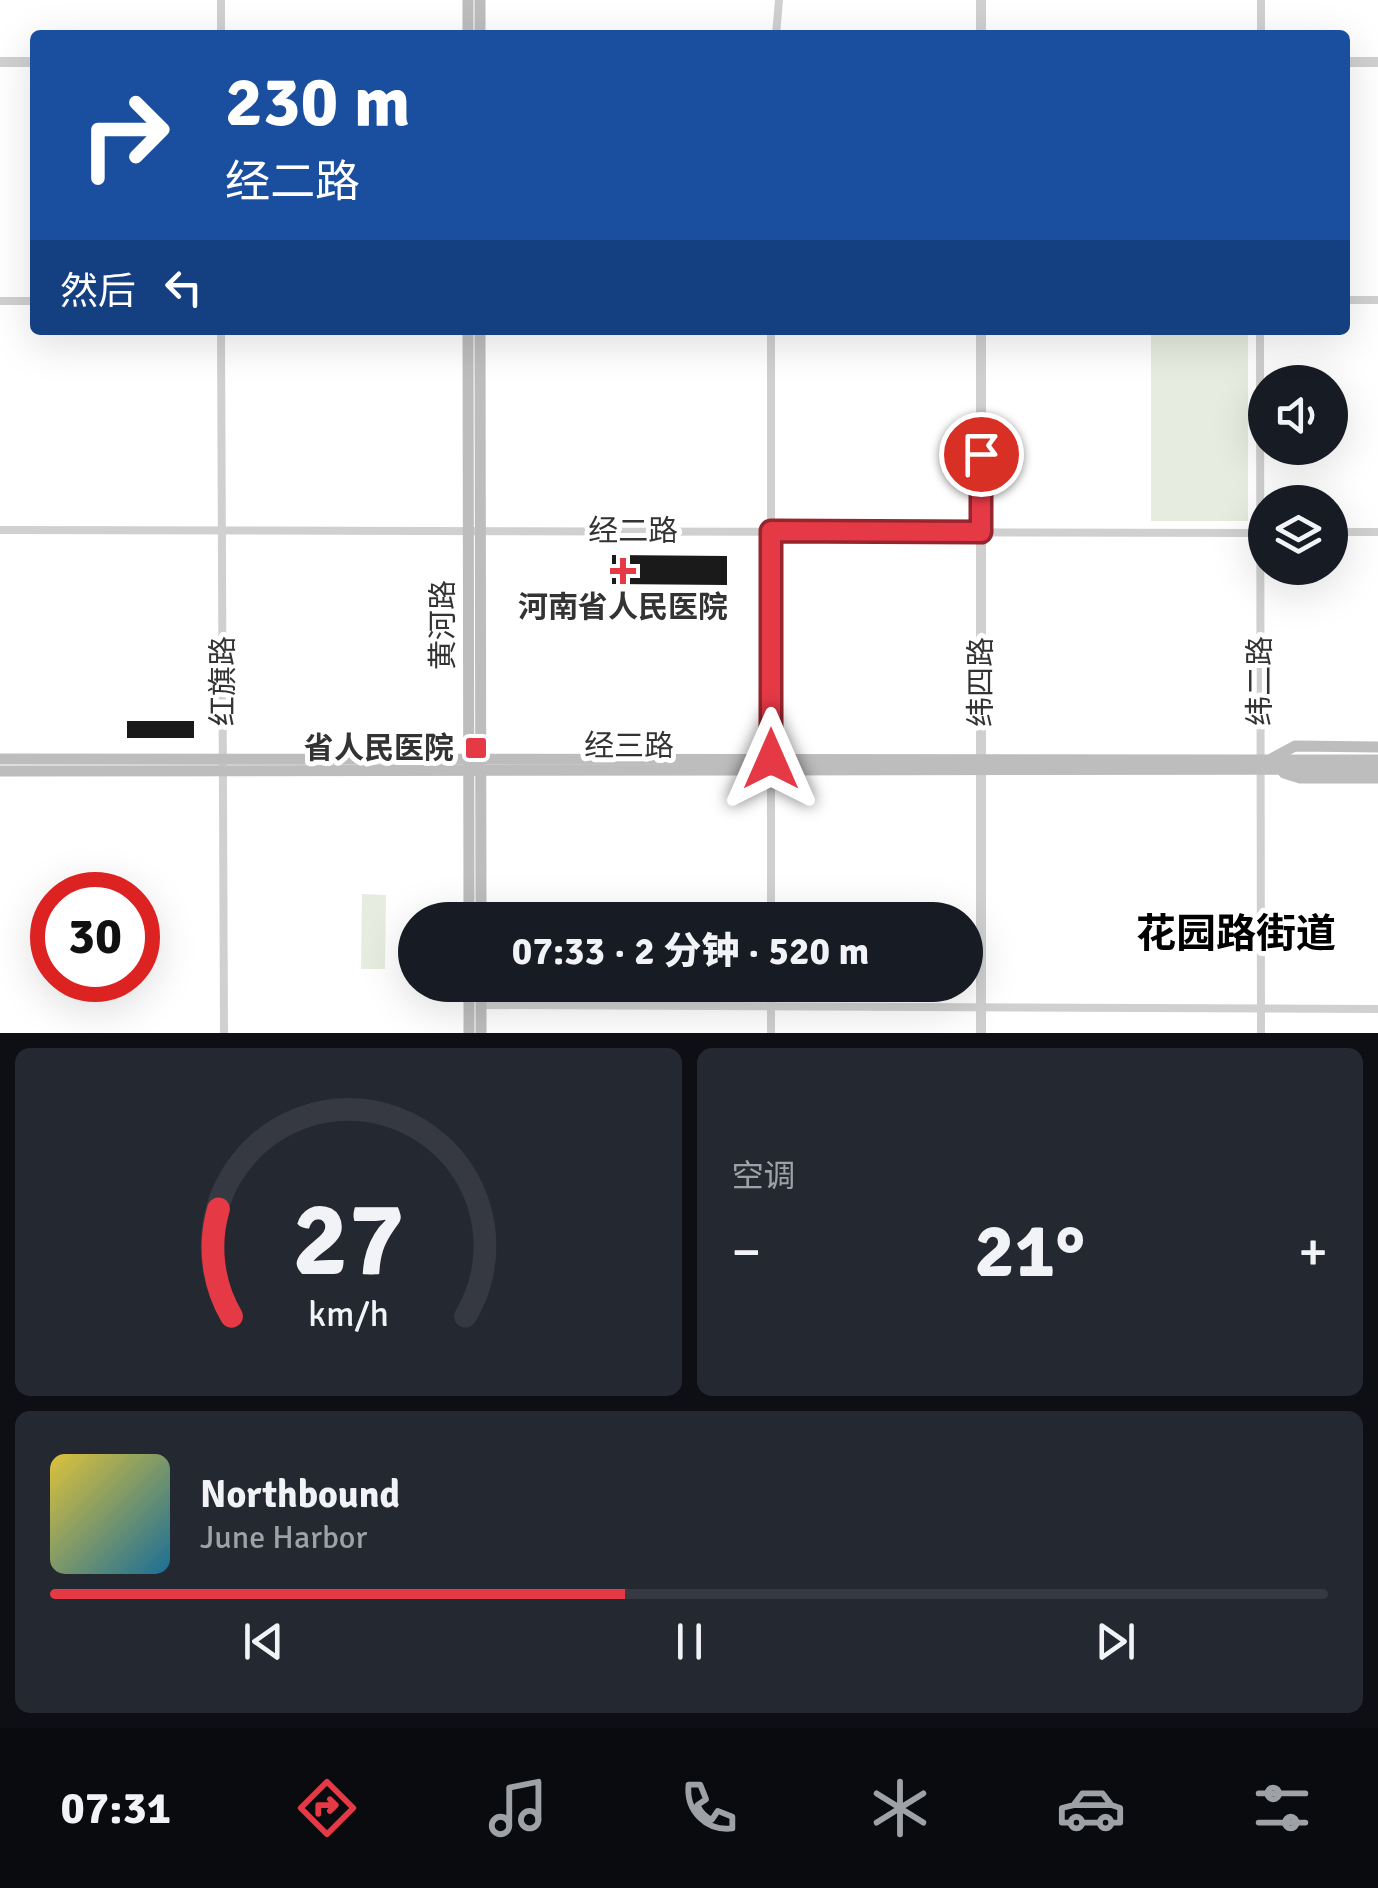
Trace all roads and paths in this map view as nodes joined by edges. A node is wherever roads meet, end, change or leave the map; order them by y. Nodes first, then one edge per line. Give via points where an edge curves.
1 (221, 0) edge
2 (468, 0) edge
3 (480, 0) edge
4 (778, 0) edge
5 (982, 0) edge
6 (1261, 0) edge
7 (221, 30) edge
8 (468, 30) edge
9 (480, 30) edge
10 (776, 30) edge
11 (981, 30) edge
12 (1261, 30) edge
13 (0, 62) edge
14 (30, 62) edge
15 (1350, 62) edge
16 (1378, 62) edge
17 (1350, 300) edge
18 (1378, 300) edge
19 (0, 301) edge
20 (30, 301) edge
21 (221, 335) edge
22 (468, 335) edge
23 (480, 335) edge
24 (771, 335) edge
25 (981, 335) edge
26 (1260, 335) edge
27 (1262, 485) edge
28 (0, 530) edge
29 (222, 530) junction
30 (474, 531) junction
31 (771, 531) junction
32 (981, 532) junction
33 (1248, 532) edge
34 (1348, 532) edge
35 (1378, 532) edge
36 (1264, 585) edge
37 (1378, 747) edge
38 (0, 759) edge
39 (1378, 760) edge
40 (224, 764) junction
41 (1266, 764) junction
42 (475, 765) junction
43 (771, 765) junction
44 (981, 765) junction
45 (1378, 769) edge
46 (0, 771) edge
47 (1378, 778) edge
48 (470, 902) edge
49 (480, 902) edge
50 (771, 902) edge
51 (469, 1002) edge
52 (481, 1002) edge
53 (771, 1002) edge
54 (481, 1006) junction
55 (771, 1008) junction
56 (1261, 1009) junction
57 (1378, 1009) edge
58 (981, 1010) junction
59 (224, 1033) edge
60 (469, 1033) edge
61 (481, 1033) edge
62 (771, 1033) edge
63 (981, 1033) edge
64 (1261, 1033) edge

1 - 7 street
2 - 8 main road
3 - 9 main road
4 - 10 street
5 - 11 street
6 - 12 street
13 - 14 street
15 - 16 street
17 - 18 street
19 - 20 street
21 - 29 street, 红旗路
22 - 30 main road, 黄河路
23 - 30 main road, 黄河路
24 - 31 street
25 - 32 street, 纬四路
26 - 27 street, 纬二路
28 - 29 street, 经二路
29 - 30 street, 经二路
29 - 40 street, 红旗路
30 - 31 street, 经二路
30 - 42 main road, 黄河路
31 - 32 street, 经二路
31 - 43 street
32 - 33 street, 经二路
32 - 44 street, 纬四路
34 - 35 street
36 - 41 street, 纬二路
37 - 41 main road via 1295,746
38 - 40 main road, 经三路
39 - 41 main road, 经三路
40 - 42 main road, 经三路
40 - 46 main road, 经三路
40 - 59 street, 红旗路
41 - 44 main road, 经三路
41 - 45 main road, 经三路
41 - 47 main road via 1300,778
41 - 56 street, 纬二路
42 - 43 main road, 经三路
42 - 48 main road, 黄河路
42 - 49 main road, 黄河路
43 - 44 main road, 经三路
43 - 50 street
44 - 58 street, 纬四路
51 - 60 main road
52 - 54 main road
53 - 55 street
54 - 55 street
54 - 61 main road
55 - 58 street
55 - 62 street
56 - 57 street
56 - 58 street
56 - 64 street, 纬二路
58 - 63 street, 纬四路

